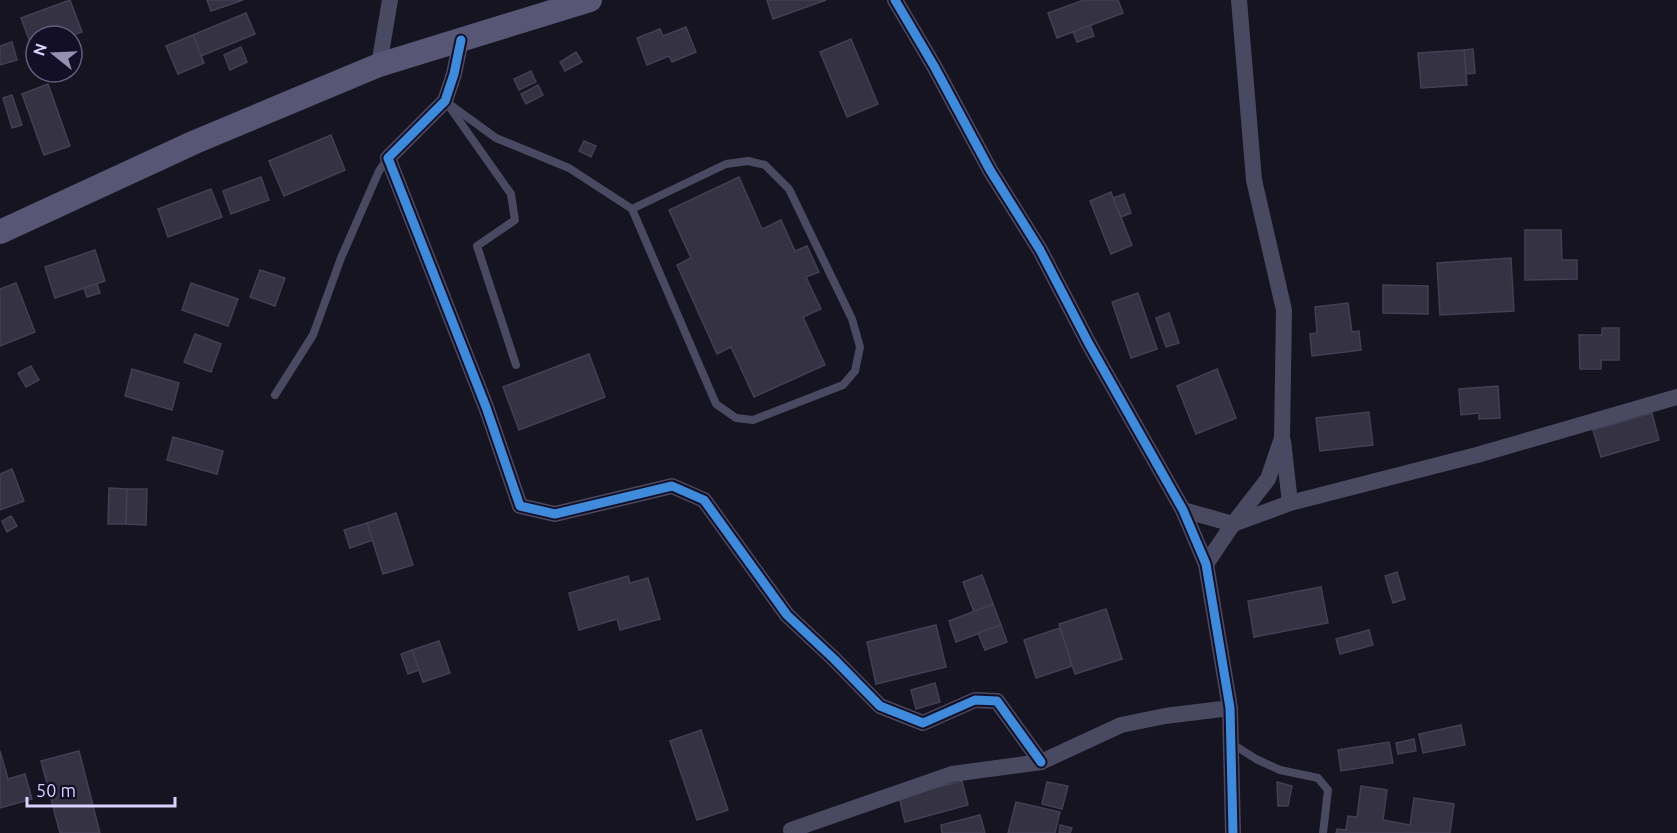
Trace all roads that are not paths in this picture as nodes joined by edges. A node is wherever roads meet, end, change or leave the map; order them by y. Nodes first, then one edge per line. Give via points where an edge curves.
1 (390, 0) edge
2 (590, 0) edge
3 (895, 0) edge
4 (1239, 0) edge
5 (461, 40) junction
6 (379, 64) junction
7 (445, 101) junction
8 (388, 158) junction
9 (632, 209) junction
10 (0, 232) edge
11 (516, 365) dead end
12 (275, 395) dead end
13 (1677, 397) edge
14 (1282, 438) junction
15 (1290, 503) junction
16 (1183, 510) junction
17 (1233, 524) junction
18 (1206, 564) junction
19 (1230, 708) junction
20 (1231, 743) junction
21 (1041, 762) junction
22 (791, 830) dead end
23 (1233, 833) edge
24 (1323, 833) edge

1 - 6 street
2 - 5 street
3 - 16 street via 990,170 1040,250
4 - 14 street via 1254,180 1284,310
5 - 6 street
5 - 7 street
6 - 10 street via 195,142
7 - 8 street
7 - 9 lane via 496,138 569,168
7 - 11 lane via 511,194 514,220 477,246
8 - 12 lane via 341,258 313,335
8 - 21 street via 486,406 520,506 555,514 672,486 704,500 787,615 880,706 923,723 975,700 997,701
9 - 9 lane via 726,164 748,161 765,165 789,189 852,319 860,347 855,371 843,385 753,420 736,418 716,404
13 - 15 street via 1477,455
14 - 15 street
14 - 17 street via 1268,479
15 - 17 street
16 - 17 street
16 - 18 street
17 - 18 street
18 - 19 street
19 - 20 street
19 - 21 street via 1121,725
20 - 23 street
20 - 24 lane via 1280,770 1318,778 1328,790
21 - 22 street via 952,774

